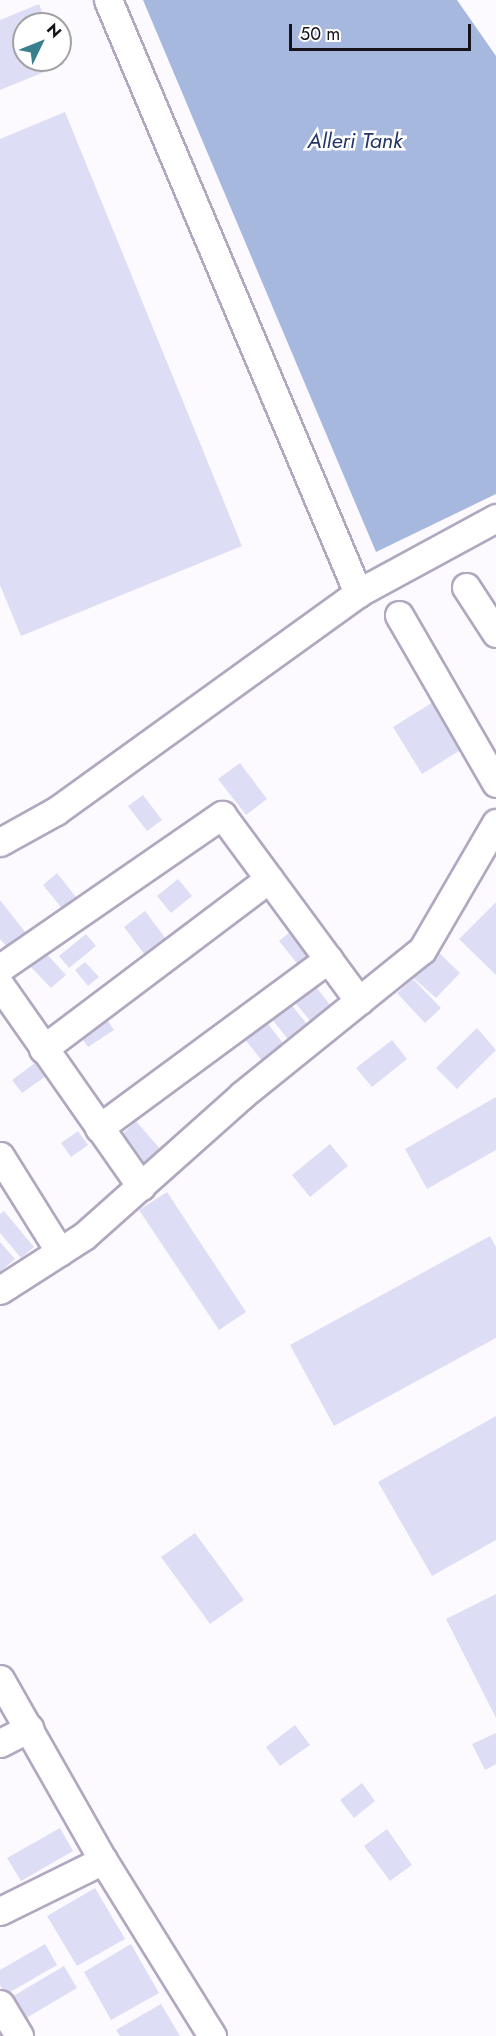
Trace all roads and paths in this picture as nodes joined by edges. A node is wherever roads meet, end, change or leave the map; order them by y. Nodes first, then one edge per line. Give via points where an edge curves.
1 (108, 0) edge
2 (496, 518) edge
3 (466, 587) dead end
4 (358, 593) junction
5 (399, 615) dead end
6 (496, 633) edge
7 (496, 783) edge
8 (496, 823) edge
9 (0, 842) edge
10 (269, 879) junction
11 (328, 959) junction
12 (0, 968) edge
13 (0, 985) edge
14 (358, 1001) junction
15 (43, 1049) junction
16 (99, 1128) junction
17 (0, 1156) edge
18 (141, 1185) junction
19 (60, 1252) junction
20 (0, 1290) edge
21 (0, 1679) edge
22 (29, 1728) junction
23 (0, 1743) edge
24 (103, 1860) junction
25 (0, 1911) edge
26 (0, 2004) edge
27 (19, 2036) edge
28 (212, 2036) edge

1 - 4 street
2 - 4 street
3 - 6 street
4 - 9 street via 56,811
5 - 7 street
8 - 14 street via 422,950
10 - 11 street
10 - 12 street via 222,815
10 - 15 street
11 - 14 street
11 - 16 street
13 - 15 street
14 - 18 street via 242,1095
15 - 16 street
16 - 18 street
17 - 19 street
18 - 19 street
19 - 20 street
21 - 22 street
22 - 23 street
22 - 24 street
24 - 25 street
24 - 28 street
26 - 27 street

